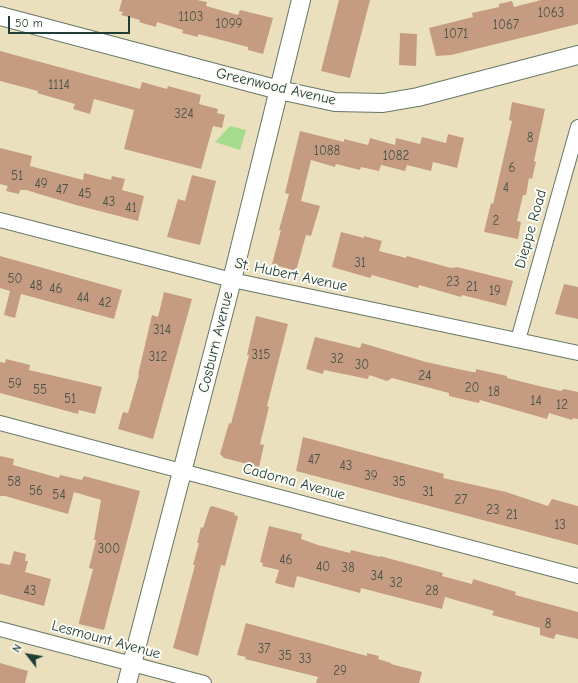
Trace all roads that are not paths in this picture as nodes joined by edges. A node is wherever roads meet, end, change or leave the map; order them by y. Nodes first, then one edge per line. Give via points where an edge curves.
1 (301, 0) edge
2 (0, 16) edge
3 (578, 55) edge
4 (279, 90) junction
5 (578, 127) edge
6 (0, 220) edge
7 (232, 280) junction
8 (518, 340) junction
9 (578, 353) edge
10 (0, 423) edge
11 (183, 470) junction
12 (578, 576) edge
13 (0, 629) edge
14 (132, 665) junction
15 (127, 683) edge
16 (204, 683) edge

1 - 4 street, Cosburn Avenue
2 - 4 street, Greenwood Avenue
3 - 4 street, Greenwood Avenue via 454,88 383,102 335,102
4 - 7 street, Cosburn Avenue
5 - 8 street, Dieppe Road
6 - 7 street, St. Hubert Avenue
7 - 8 street, St. Hubert Avenue
7 - 11 street, Cosburn Avenue
8 - 9 street, St. Hubert Avenue
10 - 11 street, Cadorna Avenue
11 - 12 street, Cadorna Avenue
11 - 14 street, Cosburn Avenue
13 - 14 street, Lesmount Avenue
14 - 15 street, Cosburn Avenue
14 - 16 street, Lesmount Avenue

